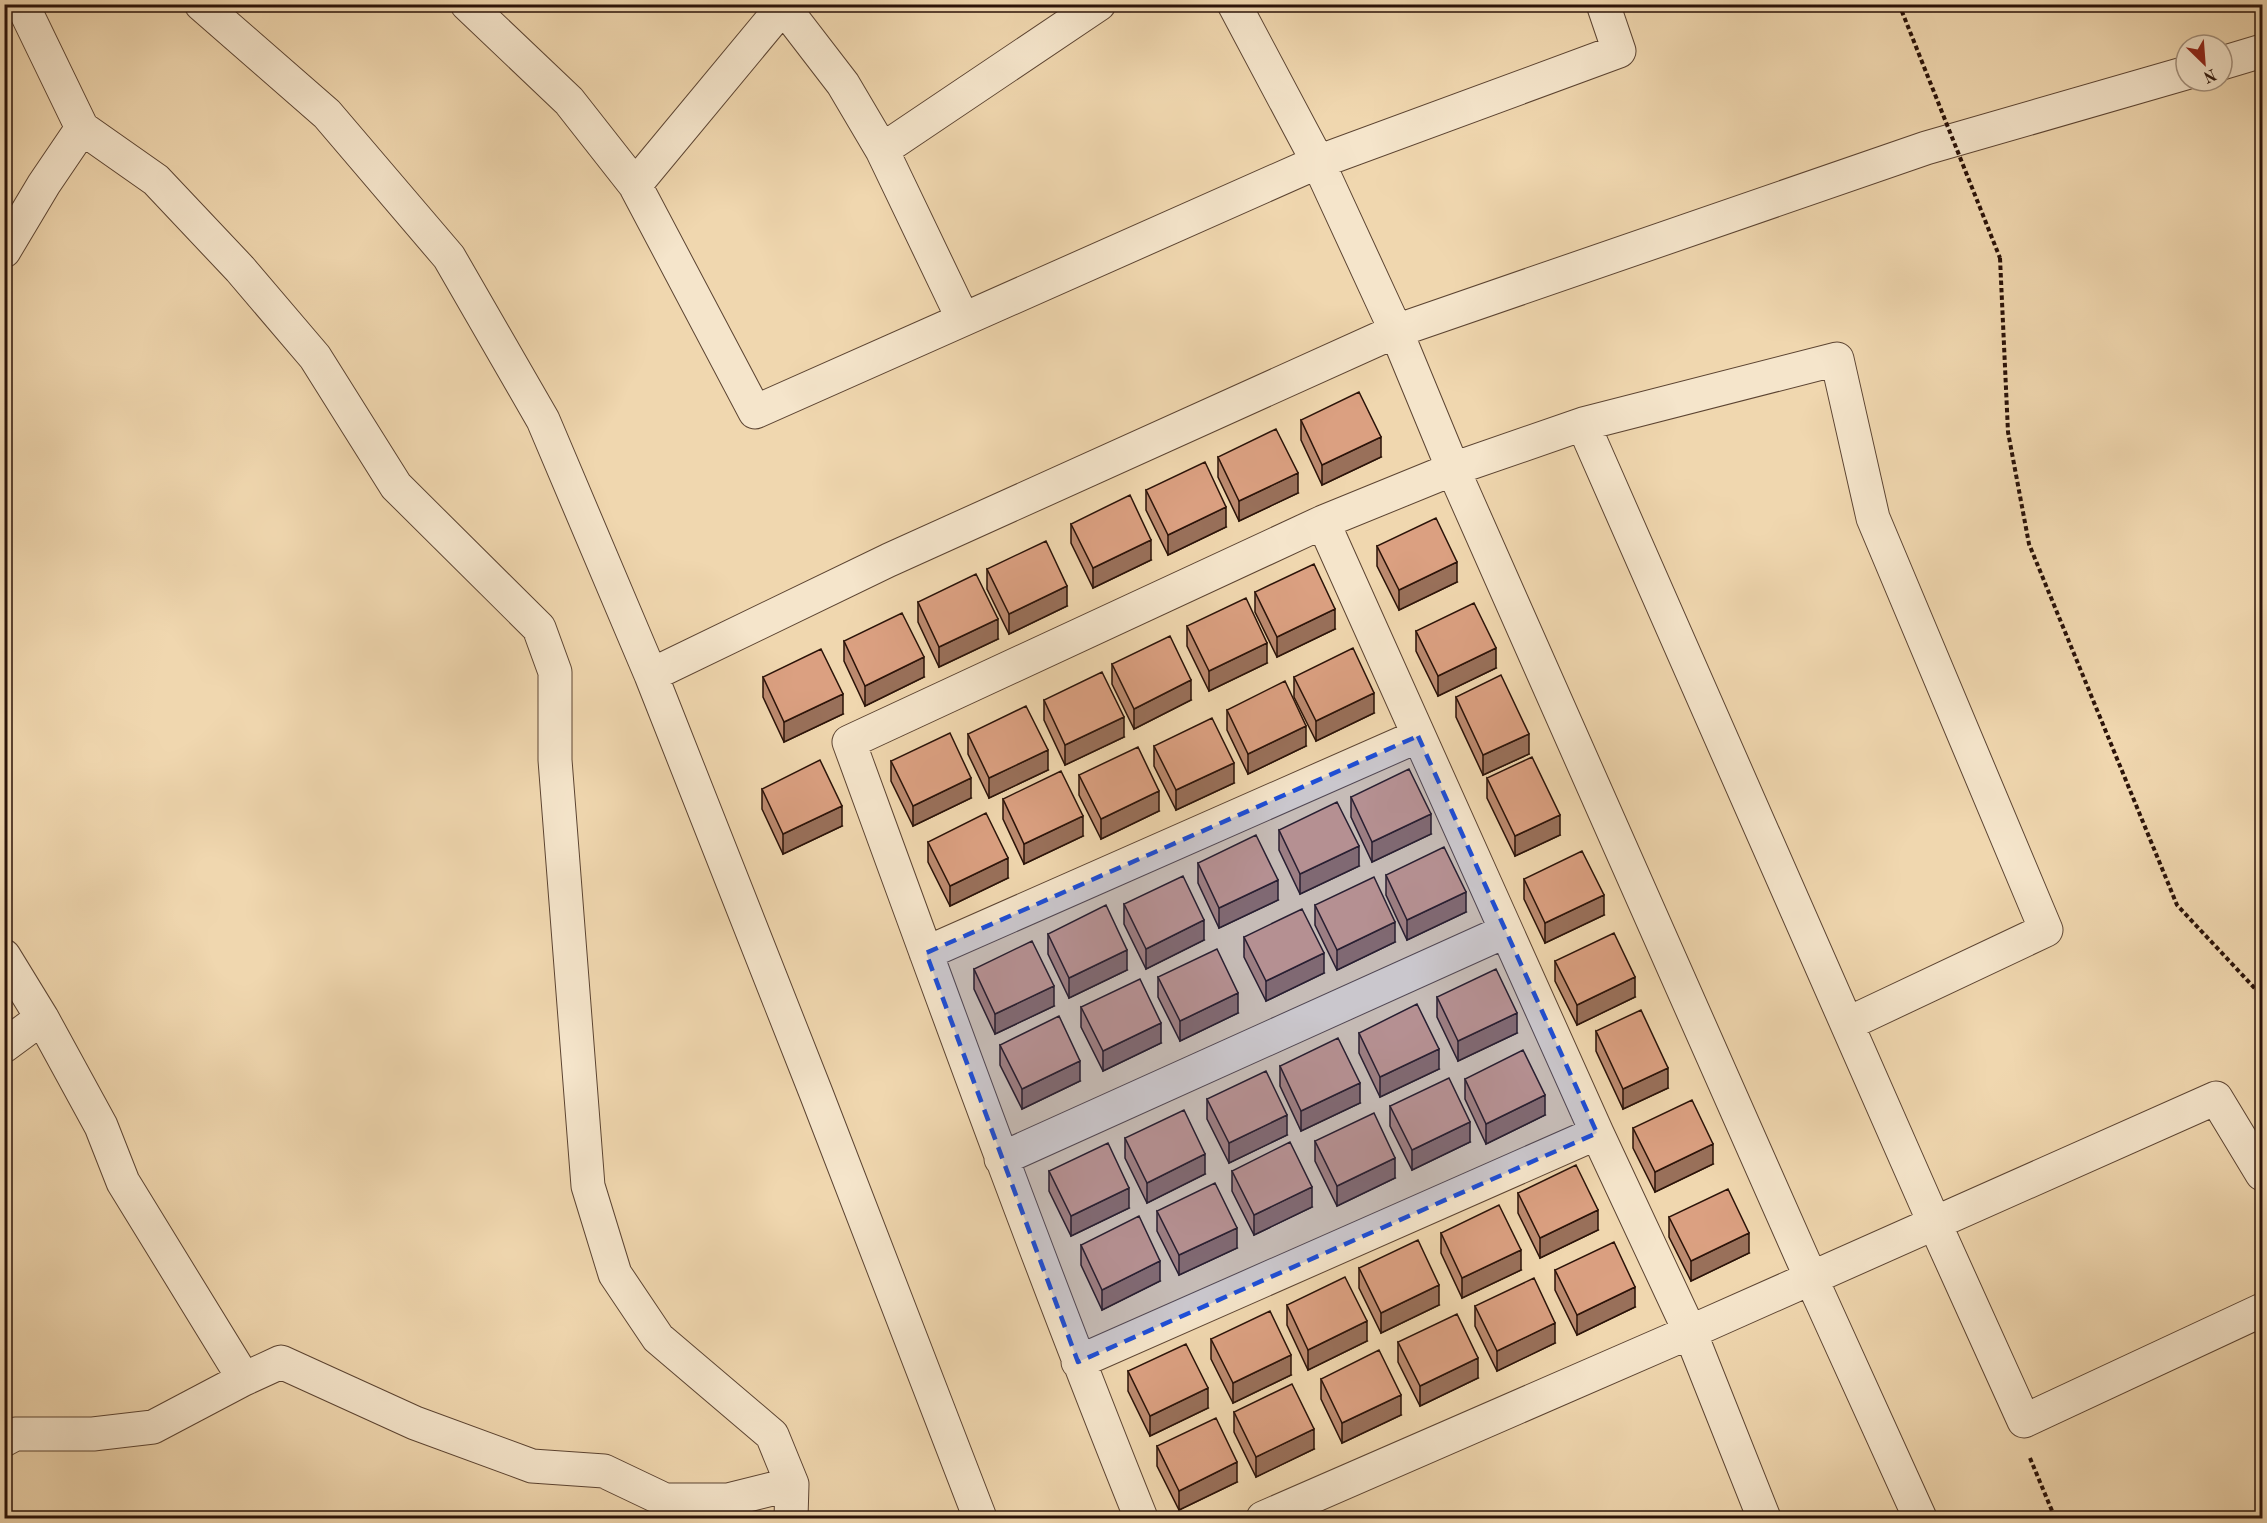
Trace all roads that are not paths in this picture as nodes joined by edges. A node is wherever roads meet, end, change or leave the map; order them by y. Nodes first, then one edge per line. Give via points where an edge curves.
1 (22, 4) edge
2 (201, 4) edge
3 (1099, 4) edge
4 (1234, 4) edge
5 (1603, 4) edge
6 (784, 5) edge
7 (471, 6) edge
8 (2262, 51) edge
9 (2234, 59) edge
10 (2174, 76) edge
11 (82, 128) junction
12 (882, 150) junction
13 (1318, 162) junction
14 (635, 185) junction
15 (4, 251) edge
16 (963, 319) junction
17 (1396, 331) junction
18 (1583, 424) junction
19 (1453, 469) junction
20 (1323, 522) junction
21 (651, 675) junction
22 (1418, 736) junction
23 (1506, 931) junction
24 (926, 953) junction
25 (4, 956) edge
26 (42, 1018) junction
27 (1847, 1024) junction
28 (4, 1046) edge
29 (1596, 1133) junction
30 (1002, 1159) junction
31 (2262, 1174) edge
32 (1934, 1222) junction
33 (1811, 1278) junction
34 (2262, 1310) edge
35 (1690, 1332) junction
36 (1078, 1362) junction
37 (244, 1379) junction
38 (4, 1440) edge
39 (792, 1484) junction
40 (660, 1509) edge
41 (791, 1518) edge
42 (980, 1518) edge
43 (1141, 1518) edge
44 (1263, 1518) edge
45 (1764, 1518) edge
46 (1920, 1518) edge

1 - 11 street
2 - 21 street via 327,114 449,257 543,420
3 - 12 street
4 - 13 street
5 - 13 street via 1619,51
6 - 12 street via 843,84
6 - 14 street
7 - 14 street via 569,101
8 - 9 street
10 - 17 street via 1926,148
11 - 15 street
11 - 39 street via 156,180 240,269 315,357 396,486 539,628 555,672 555,760 588,1186 615,1274 658,1338 772,1436
12 - 16 street
13 - 16 street
13 - 17 street
14 - 16 street via 755,411
17 - 19 street
17 - 21 street via 888,560
18 - 19 street
18 - 27 street
18 - 27 street via 1837,359 1873,518 2046,930
19 - 20 street
19 - 33 street
20 - 22 street
20 - 24 street via 849,742
21 - 42 street
22 - 23 street
22 - 24 street
23 - 29 street
23 - 30 street
24 - 30 street
25 - 26 street
26 - 28 street
26 - 37 street via 101,1126 123,1182
27 - 32 street
29 - 35 street
29 - 36 street
30 - 36 street
31 - 32 street via 2216,1098
32 - 33 street
32 - 34 street via 2024,1421
33 - 35 street
33 - 46 street
35 - 44 street
35 - 45 street
36 - 43 street
37 - 38 street via 153,1427 93,1434 15,1434
37 - 40 street via 281,1362 415,1423 532,1466 604,1471
39 - 40 street via 728,1500
39 - 41 street

